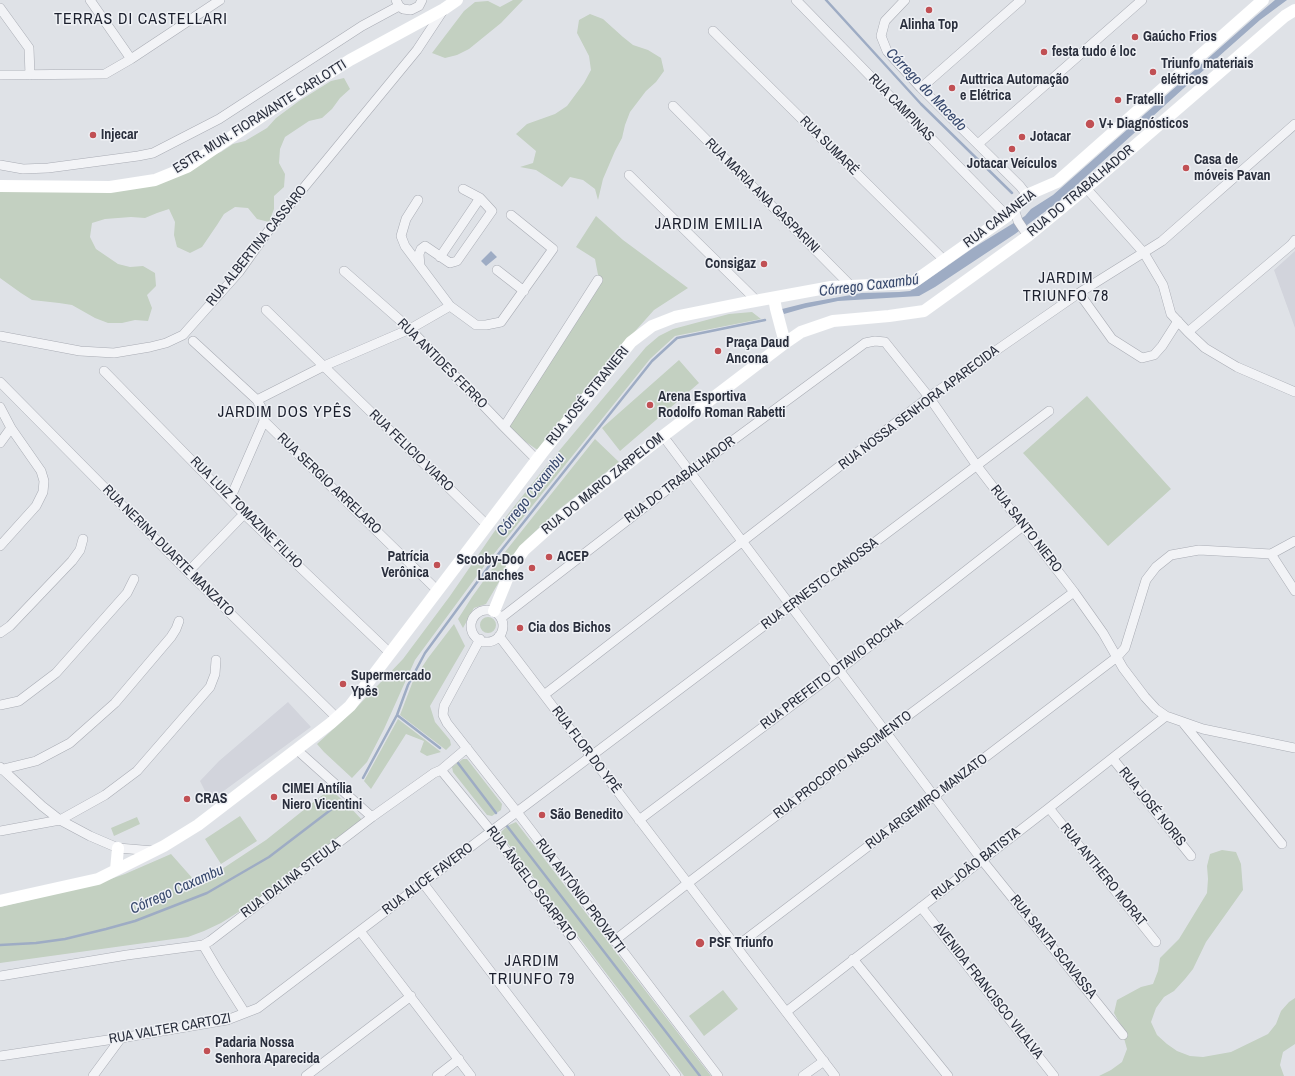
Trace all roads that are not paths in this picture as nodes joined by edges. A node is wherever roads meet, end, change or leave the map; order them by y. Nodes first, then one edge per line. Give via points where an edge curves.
1 (90, 0) edge
2 (220, 0) edge
3 (422, 0) edge
4 (457, 0) edge
5 (796, 0) edge
6 (905, 0) edge
7 (1021, 0) edge
8 (1142, 0) edge
9 (1263, 0) edge
10 (401, 5) edge
11 (0, 8) edge
12 (444, 9) junction
13 (1295, 10) edge
14 (417, 24) junction
15 (713, 31) dead end
16 (131, 59) junction
17 (0, 75) edge
18 (30, 75) junction
19 (920, 88) junction
20 (673, 106) dead end
21 (1295, 124) edge
22 (978, 144) junction
23 (0, 165) edge
24 (629, 175) dead end
25 (0, 186) edge
26 (1086, 188) junction
27 (463, 189) dead end
28 (1027, 195) junction
29 (480, 198) junction
30 (418, 200) dead end
31 (1010, 213) junction
32 (511, 215) dead end
33 (1028, 236) junction
34 (1295, 240) edge
35 (1144, 253) junction
36 (440, 257) junction
37 (945, 261) junction
38 (420, 266) junction
39 (498, 270) dead end
40 (344, 271) dead end
41 (598, 280) dead end
42 (851, 286) junction
43 (524, 291) junction
44 (1079, 293) junction
45 (774, 298) junction
46 (757, 301) junction
47 (450, 306) junction
48 (266, 310) dead end
49 (889, 316) joint
50 (1178, 321) junction
51 (410, 329) junction
52 (1188, 332) junction
53 (0, 336) edge
54 (193, 341) dead end
55 (885, 342) joint
56 (785, 343) junction
57 (324, 366) junction
58 (104, 371) dead end
59 (0, 382) edge
60 (1295, 392) edge
61 (929, 397) junction
62 (257, 400) junction
63 (0, 407) edge
64 (1050, 411) dead end
65 (264, 421) junction
66 (504, 427) junction
67 (11, 428) junction
68 (663, 436) junction
69 (0, 443) edge
70 (537, 460) junction
71 (977, 466) junction
72 (690, 472) junction
73 (230, 499) junction
74 (244, 514) junction
75 (487, 524) junction
76 (1023, 526) junction
77 (83, 539) dead end
78 (1295, 541) edge
79 (743, 542) junction
80 (0, 546) edge
81 (1271, 554) junction
82 (188, 572) junction
83 (134, 579) dead end
84 (437, 590) junction
85 (1295, 591) edge
86 (1074, 592) junction
87 (791, 606) junction
88 (498, 615) junction
89 (179, 621) dead end
90 (0, 633) edge
91 (499, 636) junction
92 (480, 639) junction
93 (390, 653) junction
94 (1117, 657) junction
95 (216, 660) dead end
96 (839, 670) junction
97 (544, 695) junction
98 (0, 705) edge
99 (1166, 716) junction
100 (337, 718) junction
101 (1184, 724) junction
102 (886, 732) junction
103 (467, 748) junction
104 (1295, 748) edge
105 (296, 749) junction
106 (591, 756) junction
107 (1112, 759) junction
108 (1, 769) edge
109 (441, 770) junction
110 (935, 796) junction
111 (1049, 808) junction
112 (517, 812) junction
113 (372, 817) junction
114 (60, 820) junction
115 (639, 820) junction
116 (0, 831) edge
117 (492, 831) junction
118 (1282, 844) dead end
119 (118, 848) junction
120 (154, 851) junction
121 (1191, 856) dead end
122 (982, 860) junction
123 (116, 870) junction
124 (423, 883) junction
125 (688, 883) junction
126 (0, 901) edge
127 (921, 907) junction
128 (360, 931) junction
129 (614, 941) junction
130 (1156, 942) dead end
131 (203, 945) junction
132 (737, 946) junction
133 (853, 959) junction
134 (0, 976) edge
135 (410, 996) junction
136 (786, 1012) junction
137 (245, 1013) junction
138 (1124, 1035) dead end
139 (121, 1038) junction
140 (0, 1056) edge
141 (459, 1059) junction
142 (824, 1061) junction
143 (93, 1076) edge
144 (306, 1076) edge
145 (437, 1076) edge
146 (471, 1076) edge
147 (570, 1076) edge
148 (676, 1076) edge
149 (718, 1076) edge
150 (803, 1076) edge
151 (835, 1076) edge
152 (948, 1076) edge
153 (1054, 1076) edge

1 - 16 street
2 - 16 street
3 - 10 street via 415,9
4 - 12 street, ESTR. MUN. FIORAVANTE CARLOTTI
5 - 31 street, RUA CAMPINAS
6 - 19 street via 885,21 881,36 887,51
7 - 19 street
8 - 22 street
9 - 28 street, RUA CANANEIA via 1074,168 1057,182
10 - 14 street
10 - 23 street via 362,26 219,119 152,153 48,168 23,169
11 - 18 street via 29,48
12 - 14 street, ESTR. MUN. FIORAVANTE CARLOTTI
12 - 53 street, RUA ALBERTINA CASSARO via 417,50 269,230 239,272 183,334 166,343 114,353 80,351
13 - 26 street, RUA DO TRABALHADOR
14 - 25 street, ESTR. MUN. FIORAVANTE CARLOTTI via 350,60 187,167 156,180 110,187
15 - 37 street, RUA SUMARÉ
16 - 18 street via 105,74
17 - 18 street
19 - 22 street
20 - 42 street, RUA MARIA ANA GASPARINI
21 - 35 street, RUA NOSSA SENHORA APARECIDA via 1162,241
22 - 28 street
24 - 46 street
26 - 33 street, RUA DO TRABALHADOR
26 - 35 street
27 - 29 street
28 - 31 street, RUA CANANEIA
29 - 36 street
29 - 36 street via 492,211 488,218 457,261 450,263
30 - 38 street via 406,219 401,236
31 - 33 street
31 - 37 street, RUA CANANEIA
32 - 43 street via 553,249
33 - 49 street, RUA DO TRABALHADOR via 924,310
34 - 52 street
35 - 44 street, RUA NOSSA SENHORA APARECIDA
35 - 50 street via 1163,285 1171,314
36 - 38 street via 425,246 419,254
37 - 42 street, RUA CANANEIA via 912,284
38 - 47 street
39 - 43 street
40 - 51 street, RUA ANTIDES FERRO
41 - 66 street
42 - 45 street, RUA CANANEIA via 831,287
43 - 47 street via 501,322 493,324 476,325
44 - 50 street via 1112,339 1142,358 1154,354 1162,346
44 - 61 street, RUA NOSSA SENHORA APARECIDA
45 - 46 street, RUA JOSÉ STRANIERI
45 - 56 street
46 - 70 street, RUA JOSÉ STRANIERI via 675,317 652,326 631,342
47 - 51 street
48 - 57 street, RUA FELICIO VIARO
49 - 56 street, RUA DO MARIO ZARPELOM via 833,321 801,332
50 - 52 street
51 - 57 street
51 - 66 street, RUA ANTIDES FERRO
52 - 60 street via 1205,348 1237,368
54 - 62 street, RUA SERGIO ARRELARO
55 - 61 street, RUA SANTO NIERO
55 - 72 street, RUA DO TRABALHADOR via 865,343
56 - 68 street, RUA DO MARIO ZARPELOM
57 - 62 street
57 - 75 street, RUA FELICIO VIARO
58 - 73 street, RUA LUIZ TOMAZINE FILHO
59 - 82 street, RUA NERINA DUARTE MANZATO
61 - 71 street, RUA SANTO NIERO
61 - 79 street, RUA NOSSA SENHORA APARECIDA
62 - 65 street, RUA SERGIO ARRELARO via 263,411
63 - 67 street
64 - 71 street, RUA ERNESTO CANOSSA
65 - 73 street
65 - 84 street, RUA SERGIO ARRELARO
66 - 70 street, RUA ANTIDES FERRO
67 - 69 street
67 - 80 street via 41,471 44,481 43,492 36,506
68 - 72 street, RUA SANTA SCAVASSA
68 - 88 street, RUA DO MARIO ZARPELOM via 564,514 524,550 512,567
70 - 75 street, RUA JOSÉ STRANIERI
71 - 76 street, RUA SANTO NIERO
71 - 87 street, RUA ERNESTO CANOSSA
72 - 79 street, RUA SANTA SCAVASSA
72 - 88 street, RUA DO TRABALHADOR
73 - 74 street, RUA LUIZ TOMAZINE FILHO
74 - 82 street
74 - 93 street, RUA LUIZ TOMAZINE FILHO
75 - 84 street, RUA JOSÉ STRANIERI
76 - 86 street, RUA SANTO NIERO
76 - 96 street, RUA PREFEITO OTAVIO ROCHA
77 - 90 street via 80,550 72,561 10,626
78 - 81 street
79 - 87 street, RUA SANTA SCAVASSA
79 - 97 street, RUA NOSSA SENHORA APARECIDA
81 - 85 street
81 - 94 street via 1199,550 1171,555 1156,567 1146,580 1125,648
82 - 100 street, RUA NERINA DUARTE MANZATO
83 - 98 street via 127,592 56,673 18,701
84 - 93 street, RUA JOSÉ STRANIERI
86 - 94 street, RUA SANTO NIERO
86 - 102 street, RUA PROCOPIO NASCIMENTO
87 - 96 street, RUA SANTA SCAVASSA
87 - 106 street, RUA ERNESTO CANOSSA
88 - 91 street via 503,627
88 - 92 street via 490,610 480,611 473,618 473,632
89 - 108 street via 171,637 115,703 70,743 36,760
91 - 92 street via 492,641
91 - 97 street, RUA FLOR DO YPÊ
92 - 103 street, RUA ANTÔNIO PROVATTI via 444,706 443,715 447,723
93 - 100 street, RUA JOSÉ STRANIERI via 350,706
94 - 99 street, RUA SANTO NIERO via 1145,697
94 - 110 street, RUA ARGEMIRO MANZATO
95 - 114 street via 215,674 210,687 136,771 105,795
96 - 102 street, RUA SANTA SCAVASSA
96 - 115 street, RUA PREFEITO OTAVIO ROCHA
97 - 106 street, RUA FLOR DO YPÊ
99 - 101 street, RUA SANTO NIERO
99 - 107 street, RUA JOÃO BATISTA
100 - 105 street, RUA JOSÉ STRANIERI
101 - 104 street, RUA SANTO NIERO
101 - 118 street
102 - 110 street, RUA SANTA SCAVASSA
102 - 125 street, RUA PROCOPIO NASCIMENTO
103 - 109 street, RUA IDALINA STEULA
103 - 112 street, RUA ANTÔNIO PROVATTI
105 - 113 street
105 - 120 street, RUA JOSÉ STRANIERI via 198,824
106 - 112 street, RUA ALICE FAVERO
106 - 115 street, RUA FLOR DO YPÊ
107 - 111 street, RUA JOÃO BATISTA
107 - 121 street, RUA JOSÉ NORIS
108 - 114 street
109 - 113 street, RUA IDALINA STEULA
109 - 117 street, RUA ÂNGELO SCARPATO
110 - 122 street, RUA SANTA SCAVASSA
110 - 132 street, RUA ARGEMIRO MANZATO
111 - 122 street, RUA JOÃO BATISTA
111 - 130 street, RUA ANTHERO MORAT
112 - 117 street, RUA ALICE FAVERO
112 - 129 street, RUA ANTÔNIO PROVATTI
113 - 131 street, RUA IDALINA STEULA
114 - 116 street
114 - 119 street
115 - 125 street, RUA FLOR DO YPÊ
117 - 124 street, RUA ALICE FAVERO
117 - 148 street, RUA ÂNGELO SCARPATO
119 - 120 street
119 - 123 street
120 - 123 street, RUA JOSÉ STRANIERI
122 - 127 street, RUA JOÃO BATISTA
122 - 138 street, RUA SANTA SCAVASSA
123 - 126 street, RUA JOSÉ STRANIERI via 98,879
124 - 128 street, RUA ALICE FAVERO
124 - 147 street
125 - 129 street, RUA PROCOPIO NASCIMENTO
125 - 132 street, RUA FLOR DO YPÊ
127 - 133 street, RUA JOÃO BATISTA
127 - 153 street, AVENIDA FRANCISCO VILALVA
128 - 135 street
128 - 137 street, RUA VALTER CARTOZI via 258,1008
129 - 149 street, RUA ANTÔNIO PROVATTI
131 - 134 street, RUA IDALINA STEULA
131 - 137 street
132 - 136 street, RUA FLOR DO YPÊ
133 - 136 street, RUA JOÃO BATISTA
133 - 152 street
135 - 141 street
135 - 144 street
136 - 142 street, RUA FLOR DO YPÊ
137 - 139 street, RUA VALTER CARTOZI via 227,1020
139 - 140 street, RUA VALTER CARTOZI
139 - 143 street
141 - 145 street
141 - 146 street
142 - 150 street
142 - 151 street, RUA FLOR DO YPÊ

